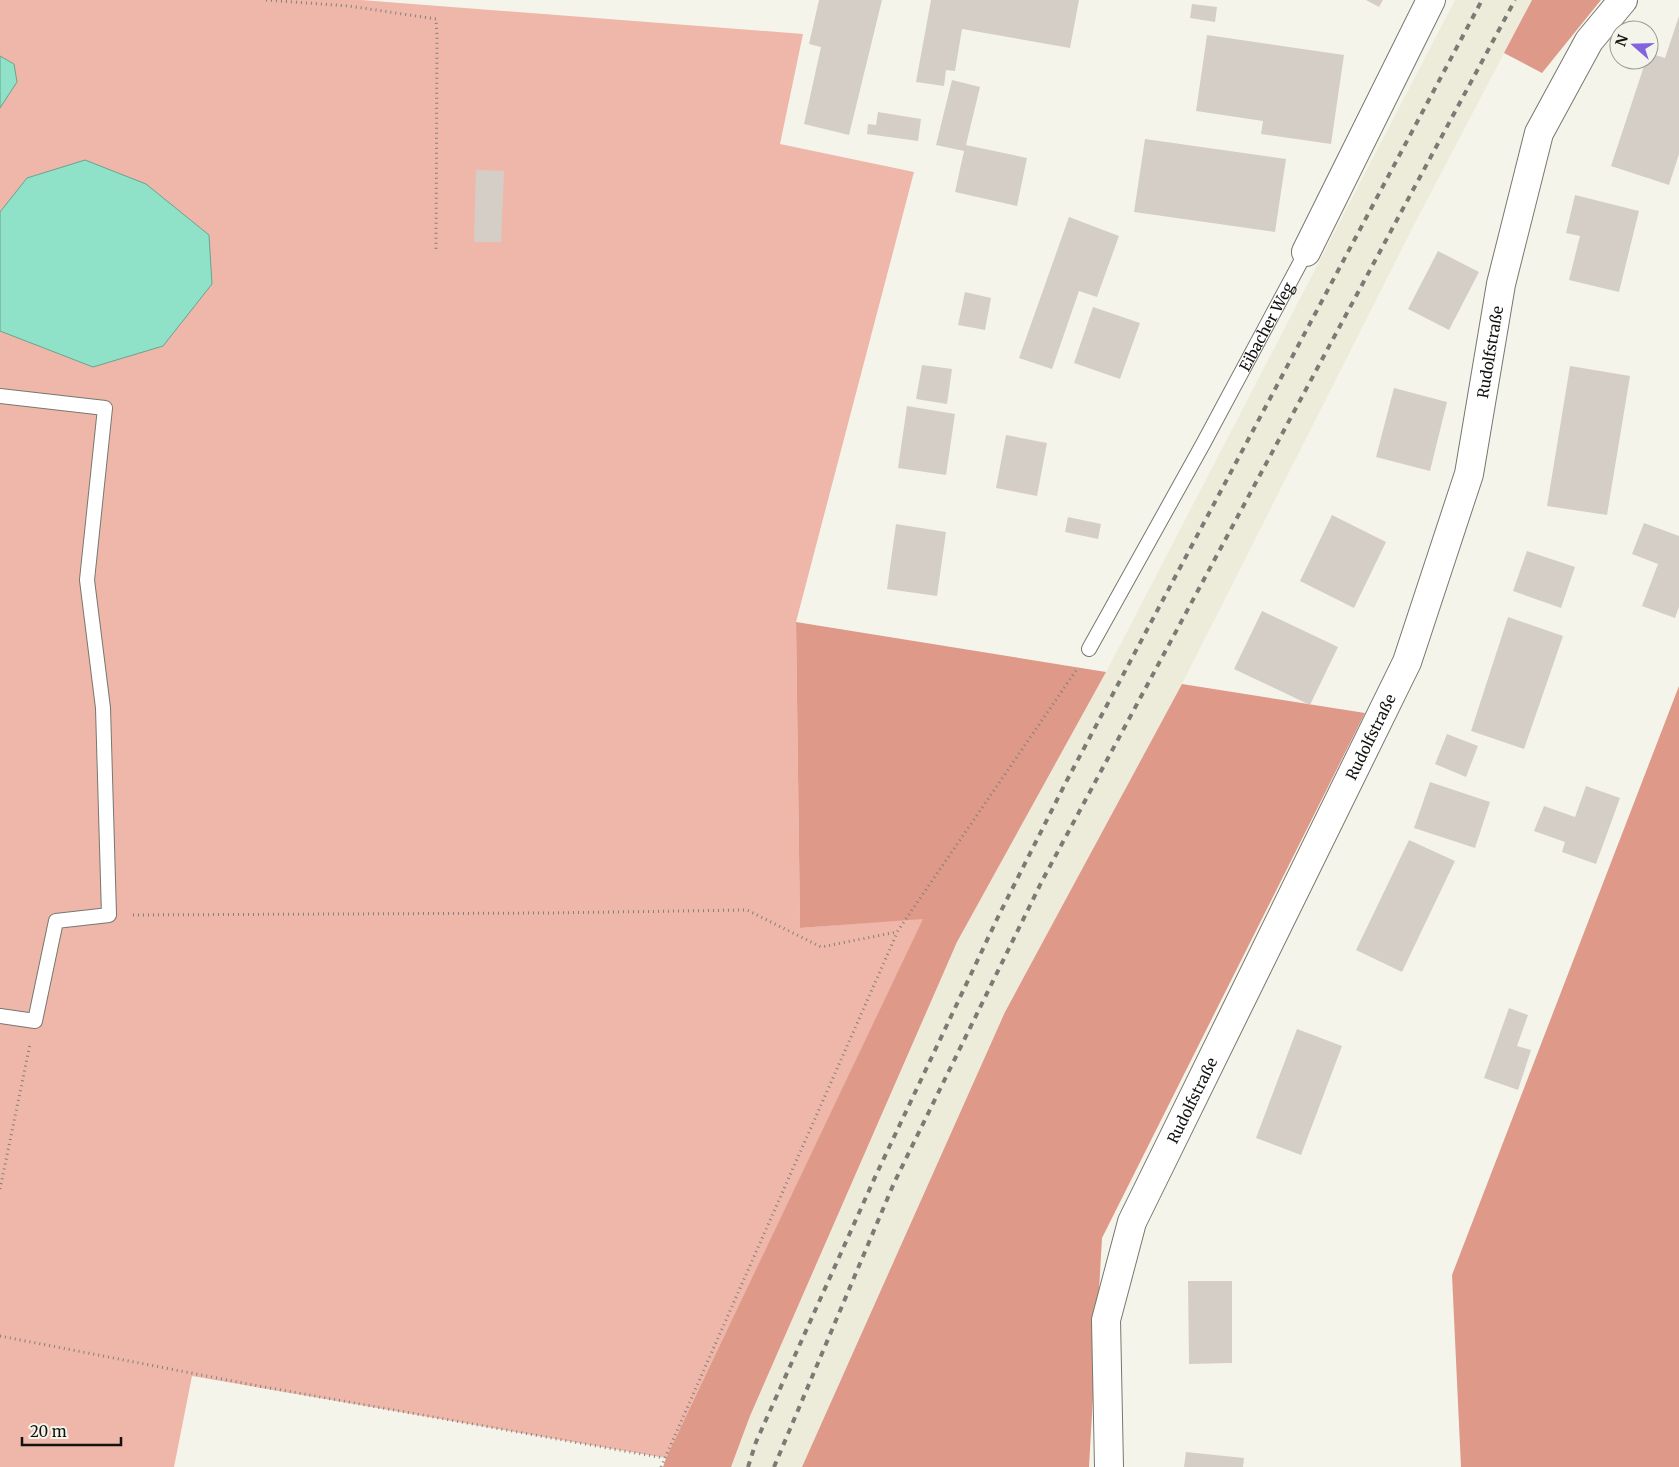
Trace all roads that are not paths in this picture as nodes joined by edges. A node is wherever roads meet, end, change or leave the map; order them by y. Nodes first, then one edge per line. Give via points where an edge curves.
1 (1431, 0) edge
2 (1623, 0) edge
3 (1306, 252) joint
4 (0, 396) edge
5 (1090, 649) road end
6 (0, 1016) edge
7 (1109, 1467) edge

1 - 3 street, Eibacher Weg
2 - 7 street, Rudolfstraße via 1589,41 1539,133 1501,284 1469,474 1407,662 1132,1222 1106,1320
3 - 5 lane, Eibacher Weg
4 - 6 lane via 105,408 87,580 103,708 109,915 56,921 35,1022

